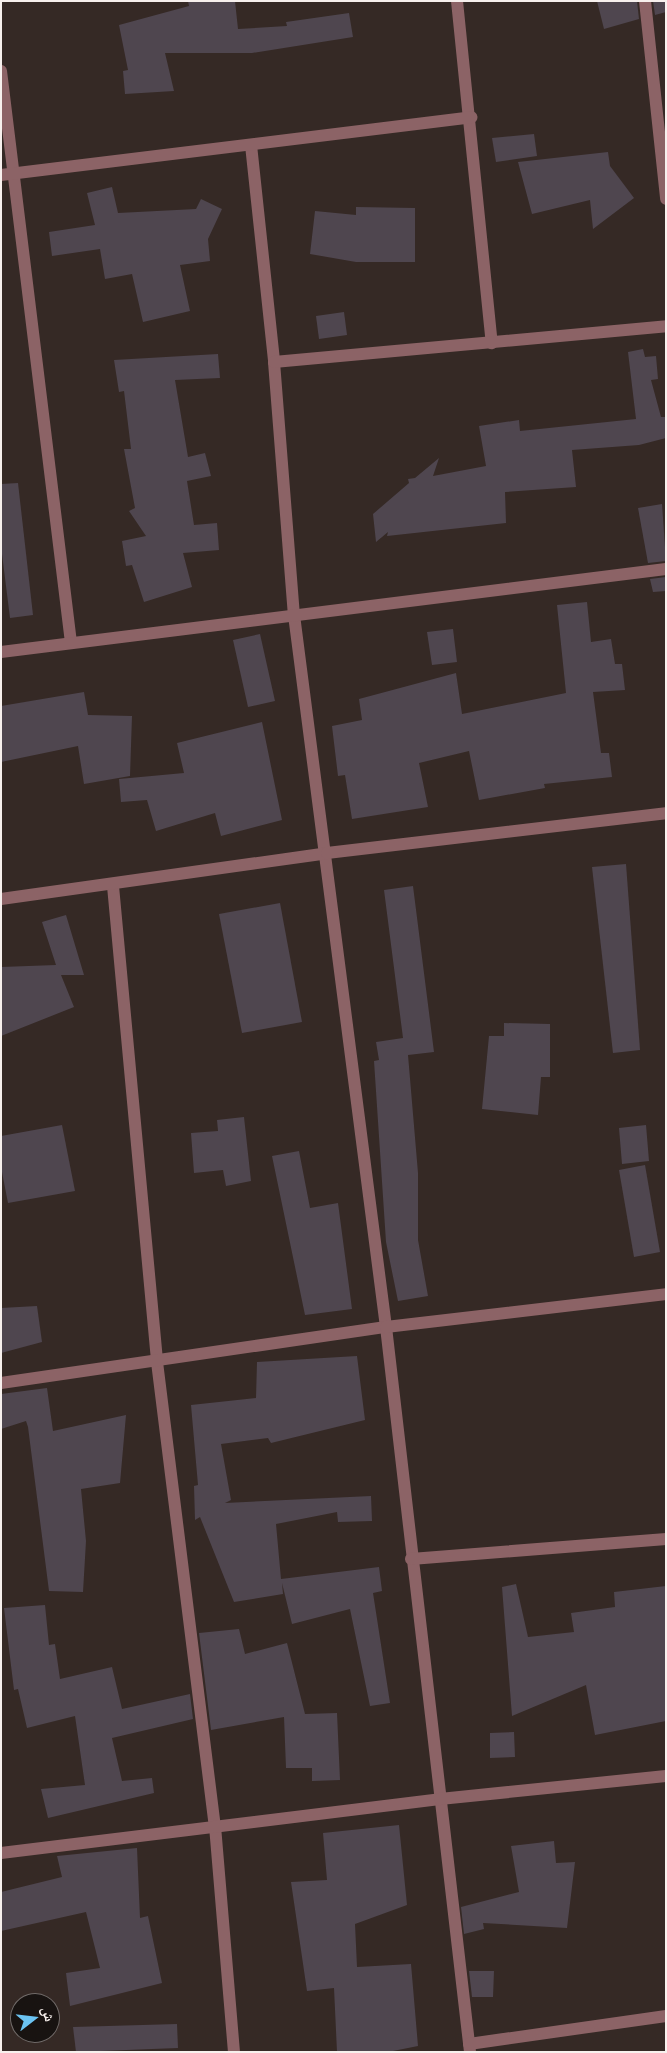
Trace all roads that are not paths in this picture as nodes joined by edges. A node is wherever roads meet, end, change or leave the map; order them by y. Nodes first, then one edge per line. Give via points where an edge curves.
1 (458, 1) edge
2 (646, 1) edge
3 (1, 71) edge
4 (471, 117) junction
5 (251, 145) junction
6 (664, 163) edge
7 (7, 174) edge
8 (666, 199) edge
9 (666, 326) edge
10 (492, 343) junction
11 (274, 362) junction
12 (666, 569) edge
13 (294, 615) junction
14 (71, 643) junction
15 (1, 652) edge
16 (666, 813) edge
17 (326, 853) junction
18 (112, 886) junction
19 (1, 899) edge
20 (666, 1294) edge
21 (386, 1327) junction
22 (157, 1362) junction
23 (1, 1383) edge
24 (666, 1539) edge
25 (412, 1559) junction
26 (666, 1776) edge
27 (440, 1799) junction
28 (215, 1826) junction
29 (1, 1853) edge
30 (666, 2016) edge
31 (469, 2048) edge
32 (234, 2052) edge

1 - 4 street
2 - 6 street
3 - 7 street
4 - 5 street
4 - 10 street
5 - 7 street
5 - 11 street
6 - 8 street
7 - 14 street
9 - 10 street
10 - 11 street
11 - 13 street
12 - 13 street
13 - 14 street
13 - 17 street
14 - 15 street
16 - 17 street
17 - 18 street
17 - 21 street
18 - 19 street
18 - 22 street
20 - 21 street
21 - 22 street
21 - 25 street
22 - 23 street
22 - 28 street
24 - 25 street
25 - 27 street
26 - 27 street
27 - 28 street
27 - 31 street
28 - 29 street
28 - 32 street
30 - 31 street

